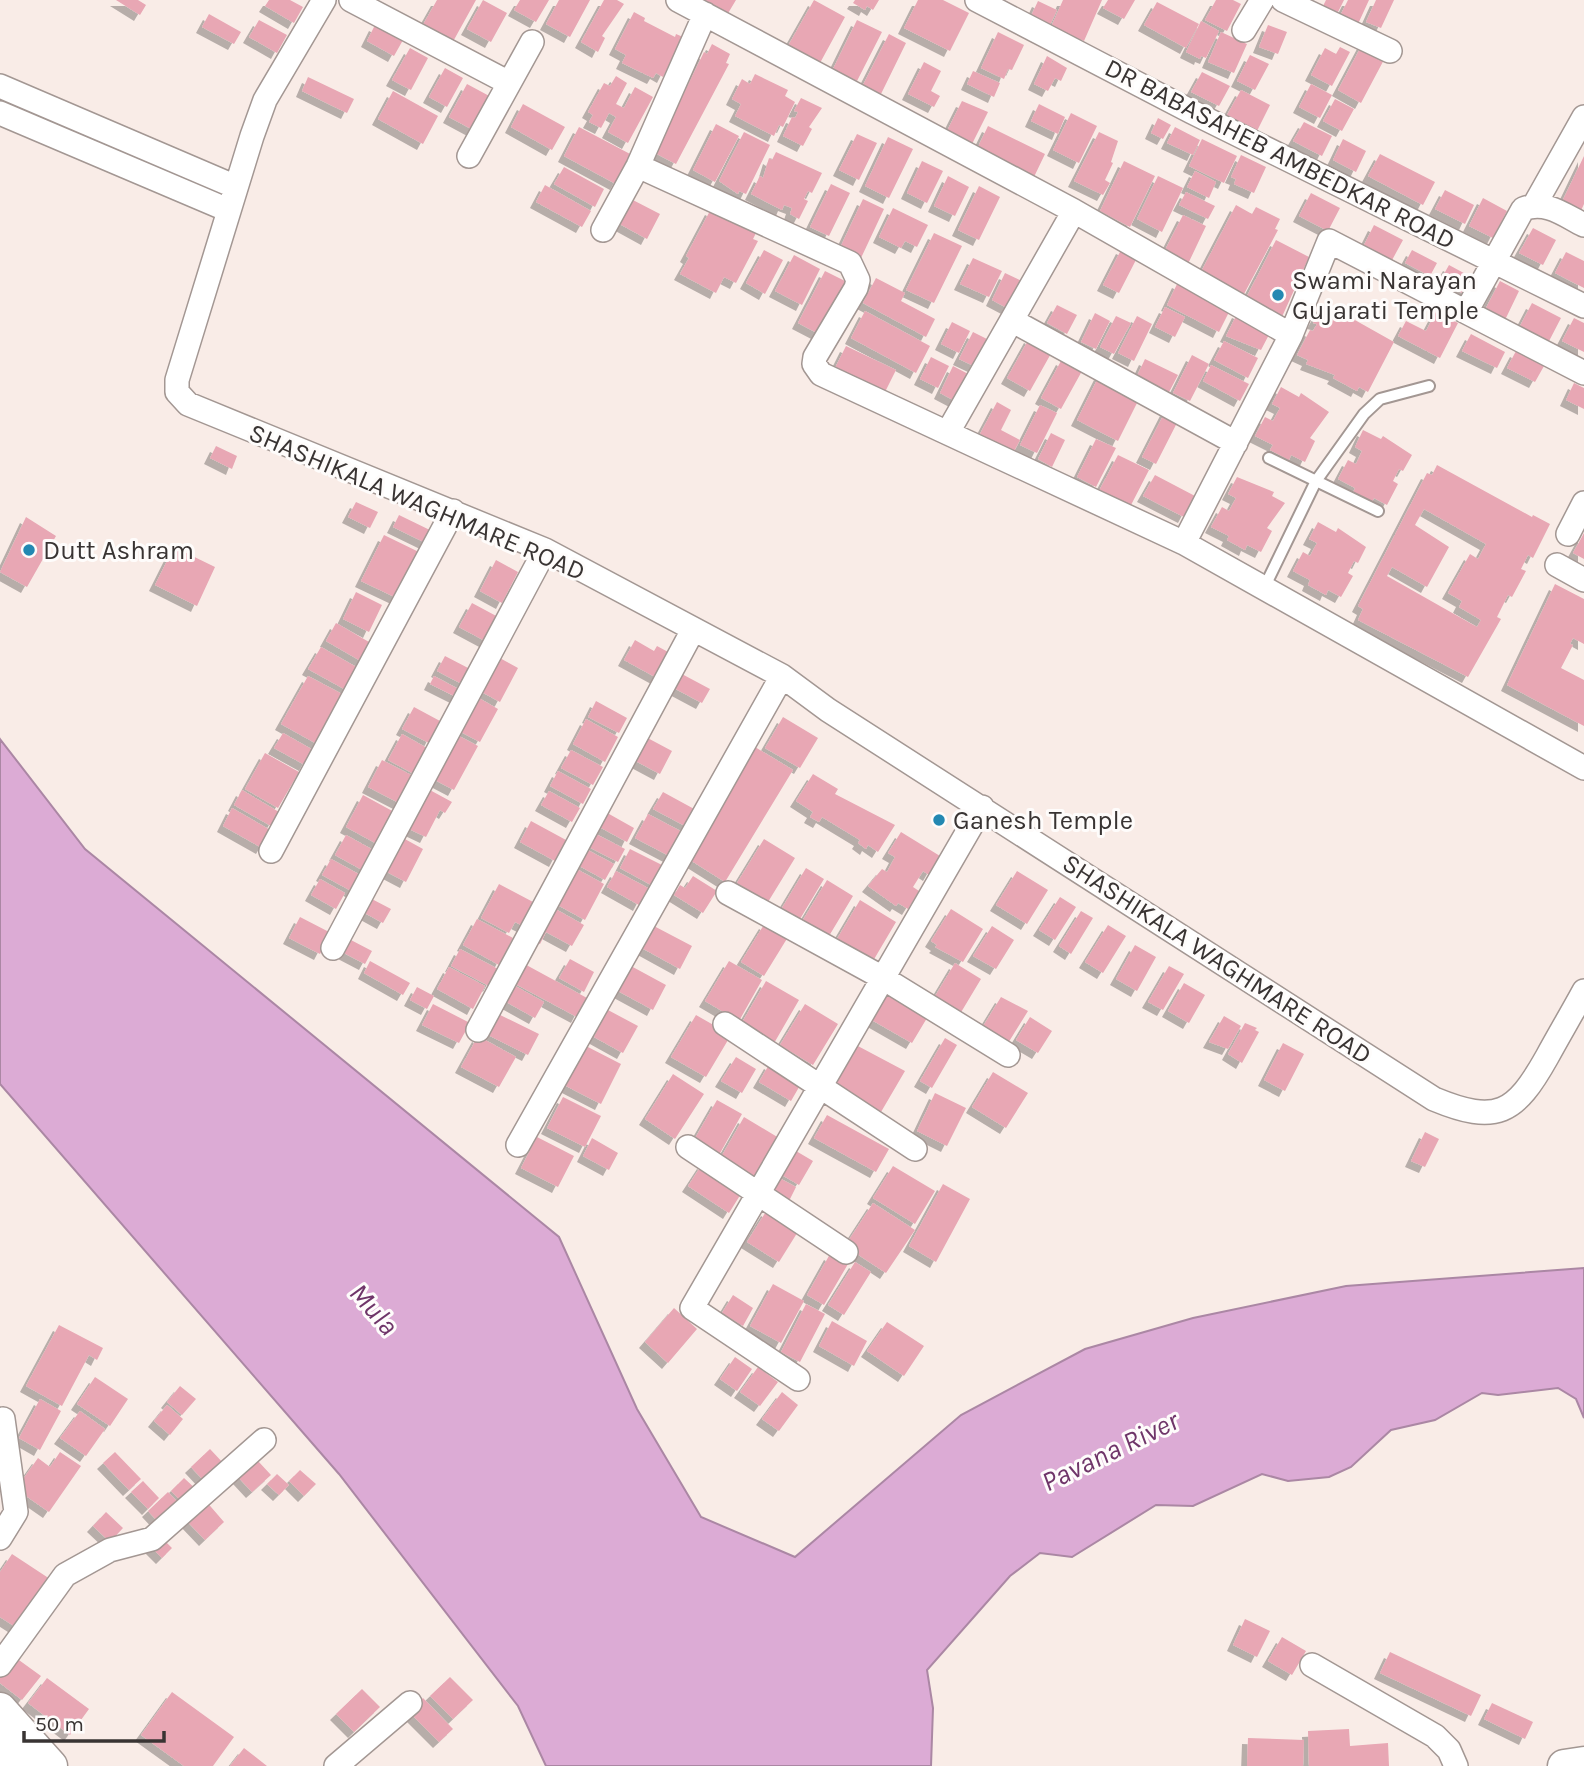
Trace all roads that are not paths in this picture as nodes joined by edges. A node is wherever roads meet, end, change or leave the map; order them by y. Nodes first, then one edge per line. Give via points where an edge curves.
1 (324, 0) edge
2 (351, 0) edge
3 (678, 0) edge
4 (977, 0) edge
5 (1262, 0) edge
6 (1283, 0) edge
7 (705, 14) junction
8 (1244, 30) dead end
9 (532, 42) dead end
10 (1390, 51) dead end
11 (509, 83) junction
12 (0, 86) edge
13 (0, 113) edge
14 (1584, 117) edge
15 (469, 156) dead end
16 (638, 166) junction
17 (236, 187) junction
18 (1535, 204) junction
19 (228, 210) junction
20 (1074, 211) junction
21 (1584, 225) edge
22 (603, 230) dead end
23 (1494, 261) junction
24 (1584, 306) edge
25 (1466, 313) junction
26 (1013, 321) junction
27 (1291, 335) junction
28 (1584, 373) edge
29 (1429, 386) dead end
30 (948, 432) junction
31 (1236, 443) junction
32 (1269, 458) dead end
33 (1316, 481) junction
34 (1584, 503) edge
35 (453, 511) junction
36 (1378, 511) dead end
37 (1568, 534) dead end
38 (1184, 543) junction
39 (545, 550) junction
40 (1557, 565) dead end
41 (1584, 580) edge
42 (1265, 586) junction
43 (693, 630) junction
44 (782, 676) junction
45 (1584, 768) edge
46 (982, 807) junction
47 (271, 851) dead end
48 (728, 893) dead end
49 (333, 948) dead end
50 (883, 978) junction
51 (1584, 991) edge
52 (725, 1024) dead end
53 (478, 1030) dead end
54 (1008, 1055) dead end
55 (819, 1088) junction
56 (518, 1146) dead end
57 (688, 1147) dead end
58 (915, 1149) dead end
59 (758, 1194) junction
60 (846, 1252) dead end
61 (798, 1379) dead end
62 (4, 1419) dead end
63 (264, 1440) dead end
64 (0, 1538) edge
65 (0, 1665) edge
66 (1312, 1665) dead end
67 (410, 1703) dead end
68 (0, 1709) edge
69 (0, 1743) edge
70 (1584, 1763) edge
71 (20, 1766) edge
72 (51, 1766) edge
73 (336, 1766) edge
74 (1456, 1766) edge
75 (1564, 1766) edge

1 - 17 street, SHASHIKALA WAGHMARE ROAD via 265,100
2 - 11 street
3 - 7 street
4 - 23 street, DR BABASAHEB AMBEDKAR ROAD
5 - 8 street
6 - 10 street
7 - 16 street
7 - 20 street
9 - 11 street
11 - 15 street
12 - 17 street
13 - 19 street
14 - 18 street
16 - 22 street
16 - 30 street via 850,263 856,272 856,288 815,357 817,370
17 - 19 street, SHASHIKALA WAGHMARE ROAD
18 - 21 street
18 - 23 street via 1523,209
19 - 35 street, SHASHIKALA WAGHMARE ROAD via 177,392 205,413
20 - 26 street
20 - 27 street
23 - 24 street, DR BABASAHEB AMBEDKAR ROAD
23 - 25 street
25 - 27 street via 1329,242
25 - 28 street
26 - 30 street
26 - 31 street
27 - 31 street
29 - 33 lane via 1380,399
30 - 38 street
31 - 38 street
32 - 33 lane
33 - 36 lane
33 - 42 lane
34 - 37 street
35 - 39 street, SHASHIKALA WAGHMARE ROAD
35 - 47 street
38 - 42 street
39 - 43 street, SHASHIKALA WAGHMARE ROAD
39 - 49 street
40 - 41 street
42 - 45 street
43 - 44 street, SHASHIKALA WAGHMARE ROAD
43 - 53 street
44 - 46 street, SHASHIKALA WAGHMARE ROAD
44 - 56 street
46 - 50 street
46 - 51 street, SHASHIKALA WAGHMARE ROAD via 1434,1100 1464,1112 1487,1113 1519,1101
48 - 50 street
50 - 54 street
50 - 55 street
52 - 55 street
55 - 58 street
55 - 59 street
57 - 59 street
59 - 60 street
59 - 61 street via 692,1308
62 - 64 street via 16,1512
63 - 65 street via 152,1539 110,1550 65,1575
66 - 74 street via 1435,1736 1450,1750
67 - 73 street
68 - 72 main road
69 - 71 main road
70 - 75 main road

